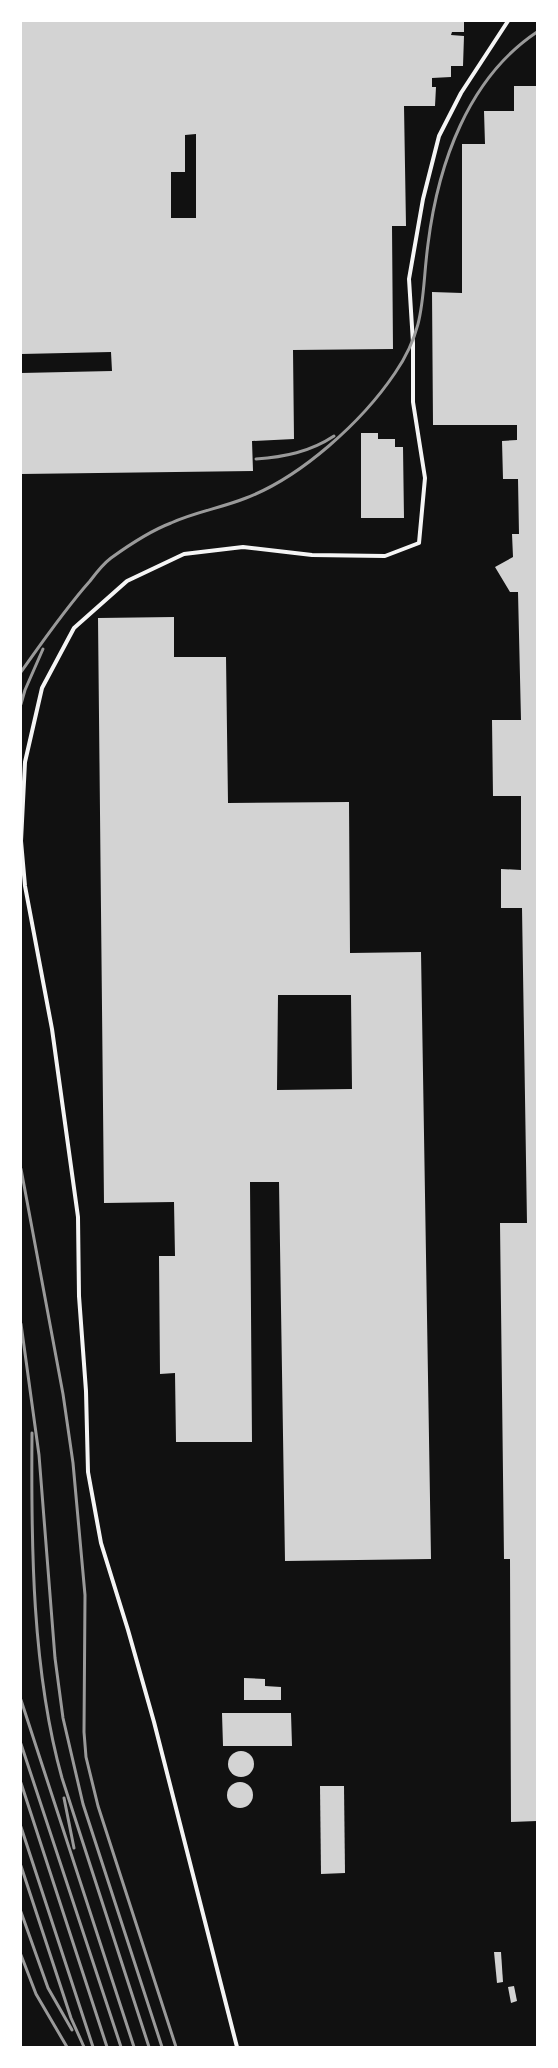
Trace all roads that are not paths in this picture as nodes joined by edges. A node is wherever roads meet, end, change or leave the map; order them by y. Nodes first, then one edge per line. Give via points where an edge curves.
1 (508, 21) edge
2 (237, 2047) edge

1 - 2 street via 461,93 439,136 423,199 409,279 413,402 425,478 419,543 385,556 312,555 243,547 184,554 127,581 74,628 42,688 25,762 21,841 25,886 52,1029 78,1217 79,1296 86,1391 88,1472 101,1543 154,1722

